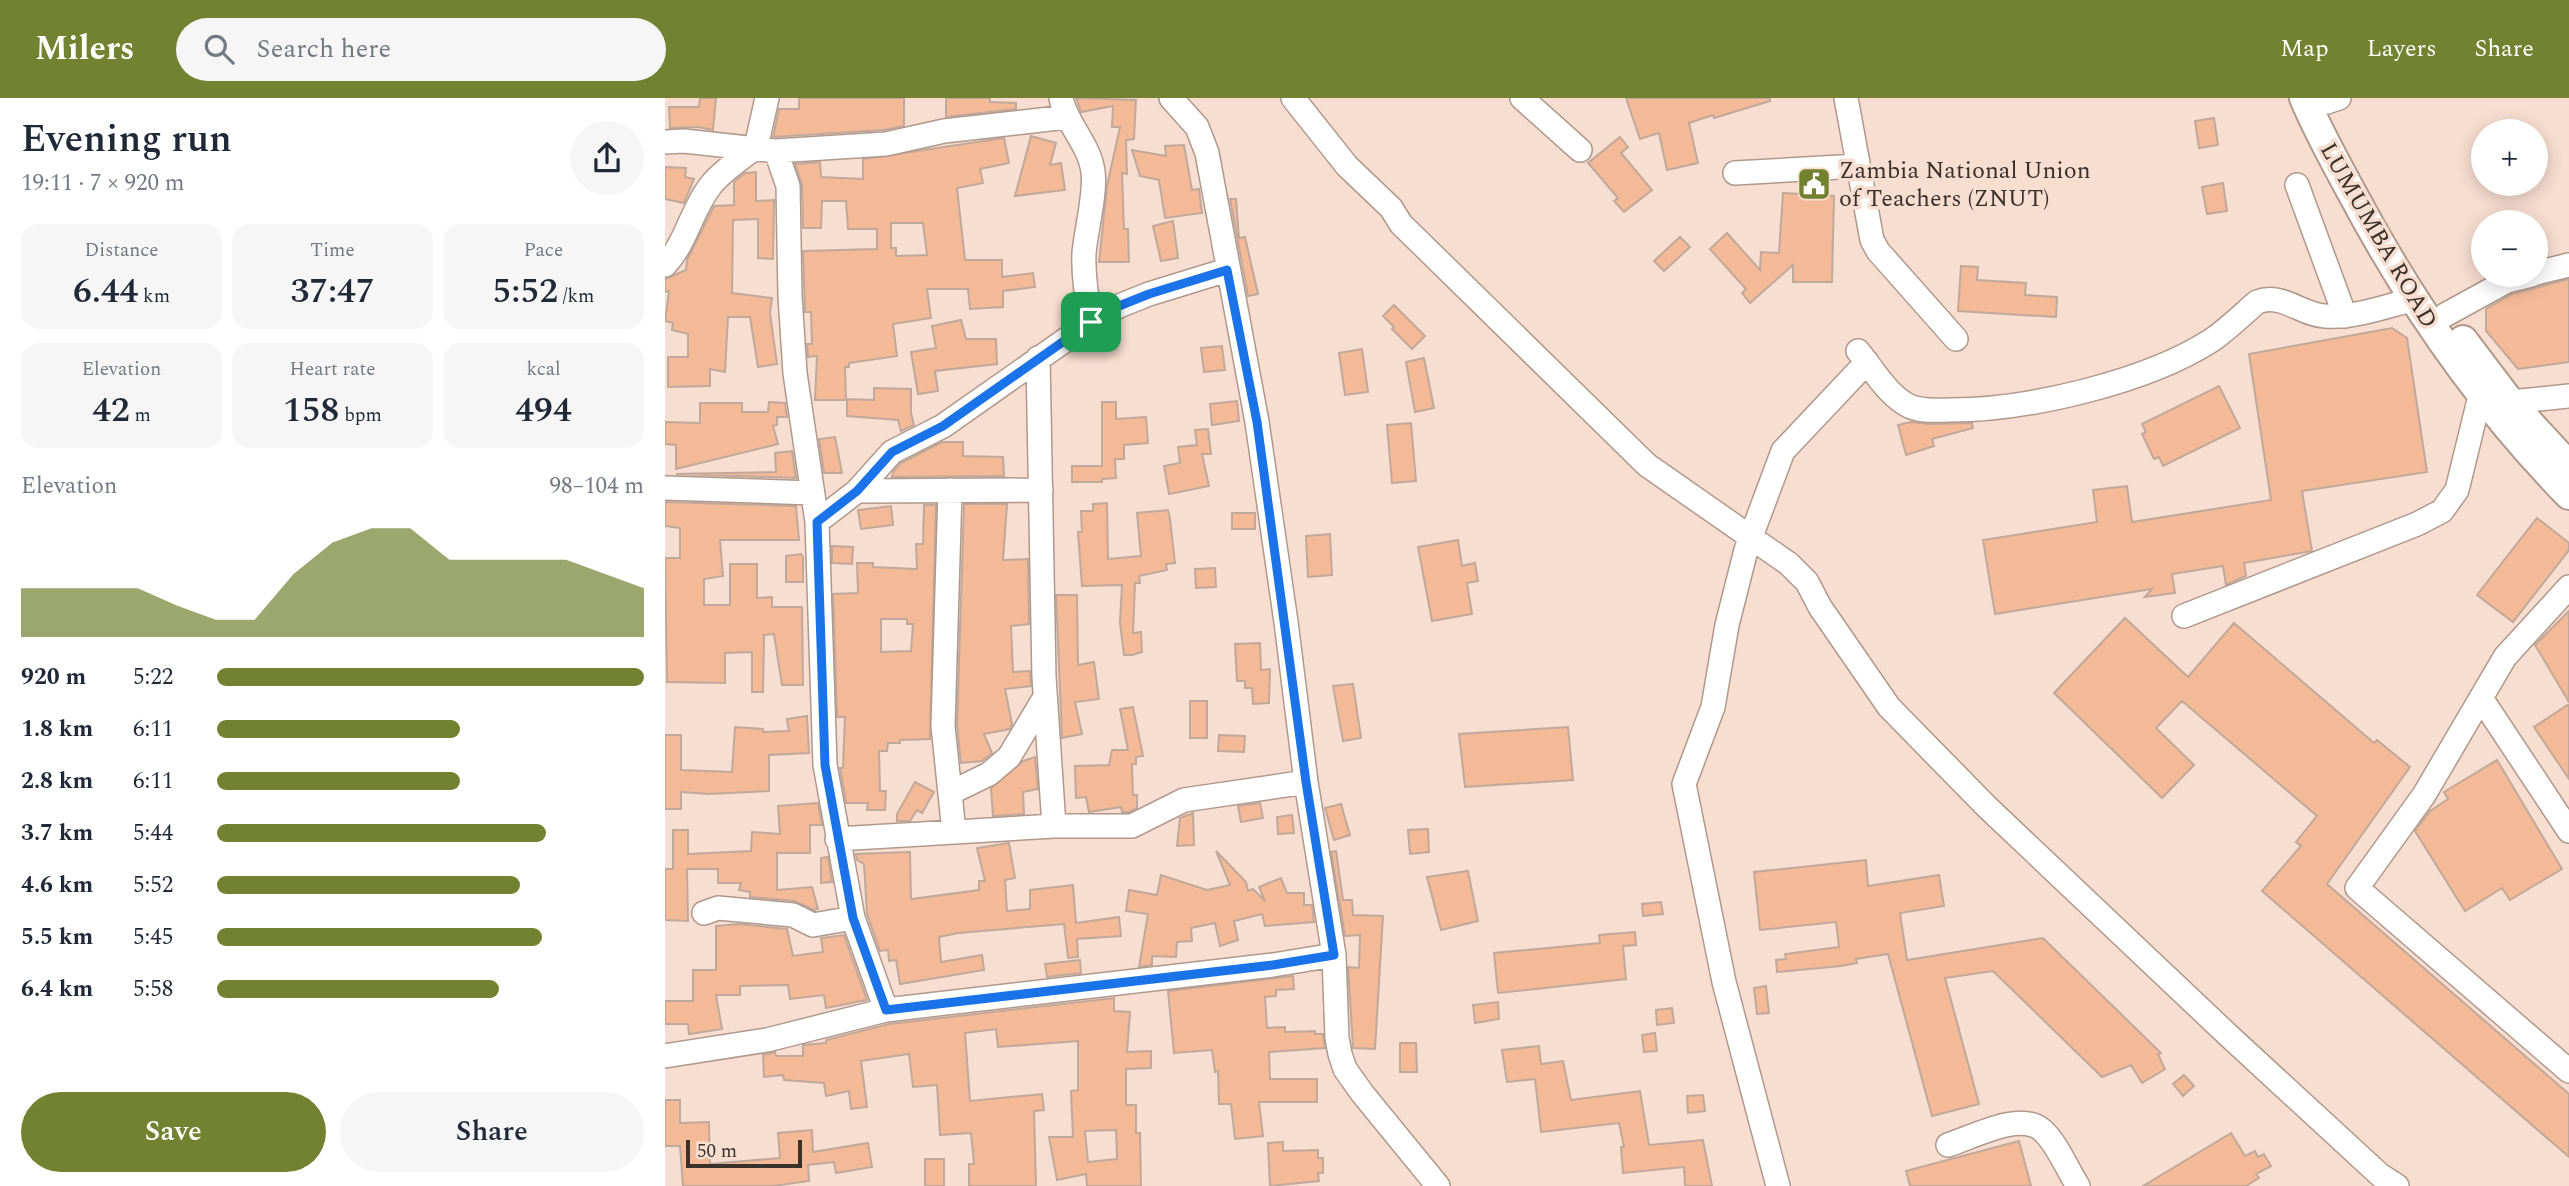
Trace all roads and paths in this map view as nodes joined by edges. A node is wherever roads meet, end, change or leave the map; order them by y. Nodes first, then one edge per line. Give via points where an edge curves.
1 (767, 98) edge
2 (1171, 98) edge
3 (1293, 98) edge
4 (1522, 98) edge
5 (1846, 98) edge
6 (2324, 99) edge
7 (1064, 108) edge
8 (665, 142) edge
9 (766, 149) junction
10 (1580, 150) dead end
11 (1857, 166) junction
12 (1735, 173) dead end
13 (2297, 185) dead end
14 (665, 265) edge
15 (2569, 265) edge
16 (1227, 270) junction
17 (2548, 270) edge
18 (2496, 287) edge
19 (2411, 299) junction
20 (2345, 316) junction
21 (2445, 316) junction
22 (1091, 322) junction
23 (1956, 339) dead end
24 (1038, 358) junction
25 (2480, 396) junction
26 (2569, 396) edge
27 (2510, 402) junction
28 (2569, 466) edge
29 (665, 488) edge
30 (950, 490) junction
31 (1041, 490) junction
32 (857, 491) junction
33 (812, 493) junction
34 (2569, 495) edge
35 (817, 522) junction
36 (1750, 537) junction
37 (2569, 587) edge
38 (2184, 616) dead end
39 (1045, 697) junction
40 (2481, 698) junction
41 (1306, 782) junction
42 (950, 793) junction
43 (1054, 826) junction
44 (2569, 831) edge
45 (954, 832) junction
46 (838, 839) junction
47 (705, 913) dead end
48 (853, 918) junction
49 (1334, 955) junction
50 (886, 1010) junction
51 (665, 1056) edge
52 (2569, 1071) edge
53 (1948, 1145) dead end
54 (1438, 1186) edge
55 (1777, 1186) edge
56 (2078, 1186) edge
57 (2397, 1186) edge

1 - 9 street
2 - 16 street via 1197,127 1207,153
3 - 36 street via 1401,224 1647,465
4 - 10 street
5 - 11 street
6 - 19 main road, LUMUMBA ROAD via 2345,181
6 - 21 main road, LUMUMBA ROAD via 2383,219
7 - 9 street via 886,144
7 - 22 street via 1093,172 1084,254
8 - 9 street
9 - 14 street via 724,171 710,186 684,240
9 - 33 street via 788,186 795,373
11 - 12 street
11 - 23 street via 1878,251
13 - 20 street
15 - 17 street
16 - 22 street via 1149,294
16 - 41 street via 1257,422
18 - 21 street
19 - 20 street
19 - 25 main road, LUMUMBA ROAD
20 - 36 street via 2312,314 2266,299 2212,340 2155,368 2013,407 1911,407 1898,399 1862,356 1783,451
21 - 27 main road, LUMUMBA ROAD
22 - 24 street
24 - 31 street
24 - 32 street via 943,426 892,452
25 - 34 main road, LUMUMBA ROAD
25 - 38 street via 2457,490 2442,511
26 - 27 street
27 - 28 main road, LUMUMBA ROAD
29 - 33 street
30 - 31 street
30 - 32 street
30 - 42 street via 943,726
31 - 39 street
32 - 35 street
33 - 35 street
35 - 46 street via 825,765
36 - 55 street via 1727,625 1713,707 1684,784 1724,982
36 - 57 street via 1807,582 1819,607 1889,707 1987,807 2228,1035
37 - 40 street via 2505,657
39 - 42 street via 1009,757 989,774
39 - 43 street
40 - 44 street
40 - 52 street via 2424,795 2357,888
41 - 43 street via 1184,800 1132,826
41 - 49 street
42 - 45 street
43 - 45 street
45 - 46 street
46 - 48 street
47 - 48 street via 718,908 793,915 813,925
48 - 50 street
49 - 50 street
49 - 54 street via 1337,1038 1345,1069
50 - 51 street via 767,1040
53 - 56 street via 2016,1122 2031,1123 2044,1132

